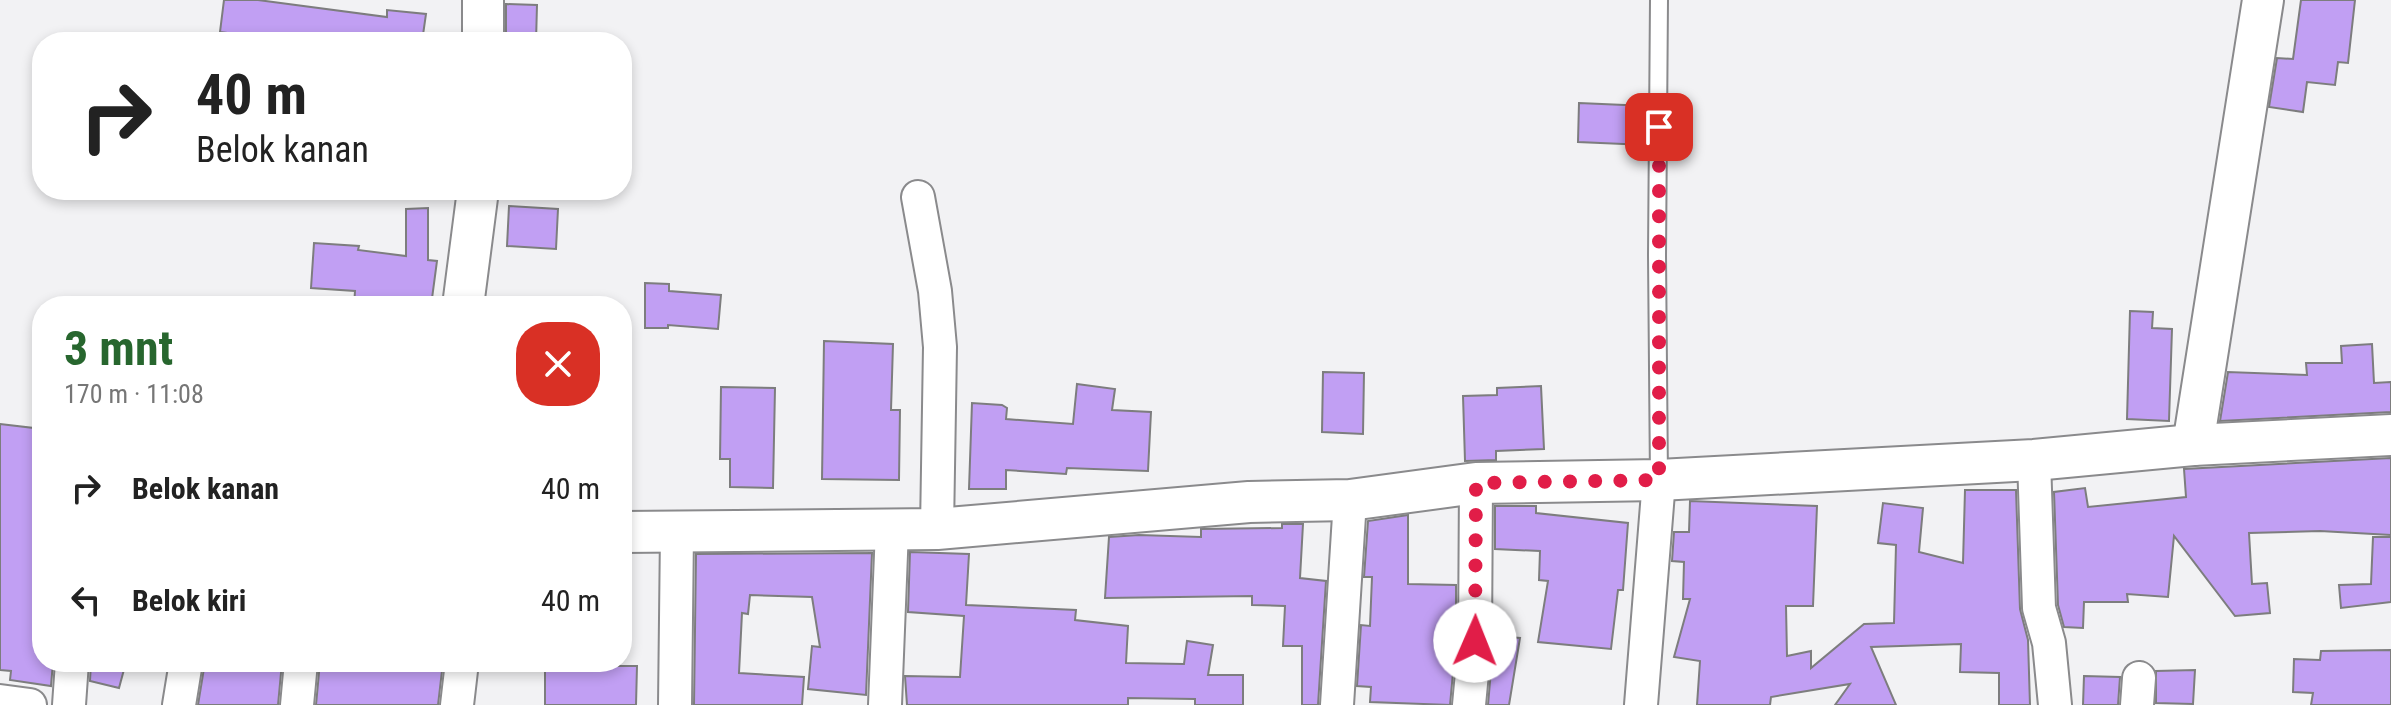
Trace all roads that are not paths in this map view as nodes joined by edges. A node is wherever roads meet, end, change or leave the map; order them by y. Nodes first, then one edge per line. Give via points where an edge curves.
1 (483, 0) edge
2 (1659, 0) edge
3 (2263, 0) edge
4 (483, 32) edge
5 (918, 197) dead end
6 (477, 200) edge
7 (464, 296) edge
8 (2391, 435) edge
9 (2193, 445) junction
10 (2034, 460) junction
11 (1659, 480) junction
12 (1476, 483) junction
13 (1350, 500) junction
14 (892, 529) junction
15 (937, 529) junction
16 (632, 532) edge
17 (677, 532) junction
18 (71, 672) edge
19 (184, 672) edge
20 (300, 672) edge
21 (461, 672) edge
22 (0, 701) edge
23 (30, 705) edge
24 (69, 705) edge
25 (179, 705) edge
26 (297, 705) edge
27 (457, 705) edge
28 (675, 705) edge
29 (885, 705) edge
30 (1337, 705) edge
31 (1469, 705) edge
32 (1641, 705) edge
33 (2055, 705) edge

1 - 4 street
2 - 11 lane
3 - 9 street
5 - 15 street via 940,347
6 - 7 street
8 - 9 street
9 - 10 street
10 - 11 street
10 - 33 street via 2039,608 2049,643
11 - 12 street
11 - 32 street
12 - 13 street
12 - 31 street
13 - 15 street via 1249,502
13 - 30 street
14 - 15 street
14 - 17 street
14 - 29 street
16 - 17 street
17 - 28 street
18 - 24 street
19 - 25 street
20 - 26 street
21 - 27 street
22 - 23 street

